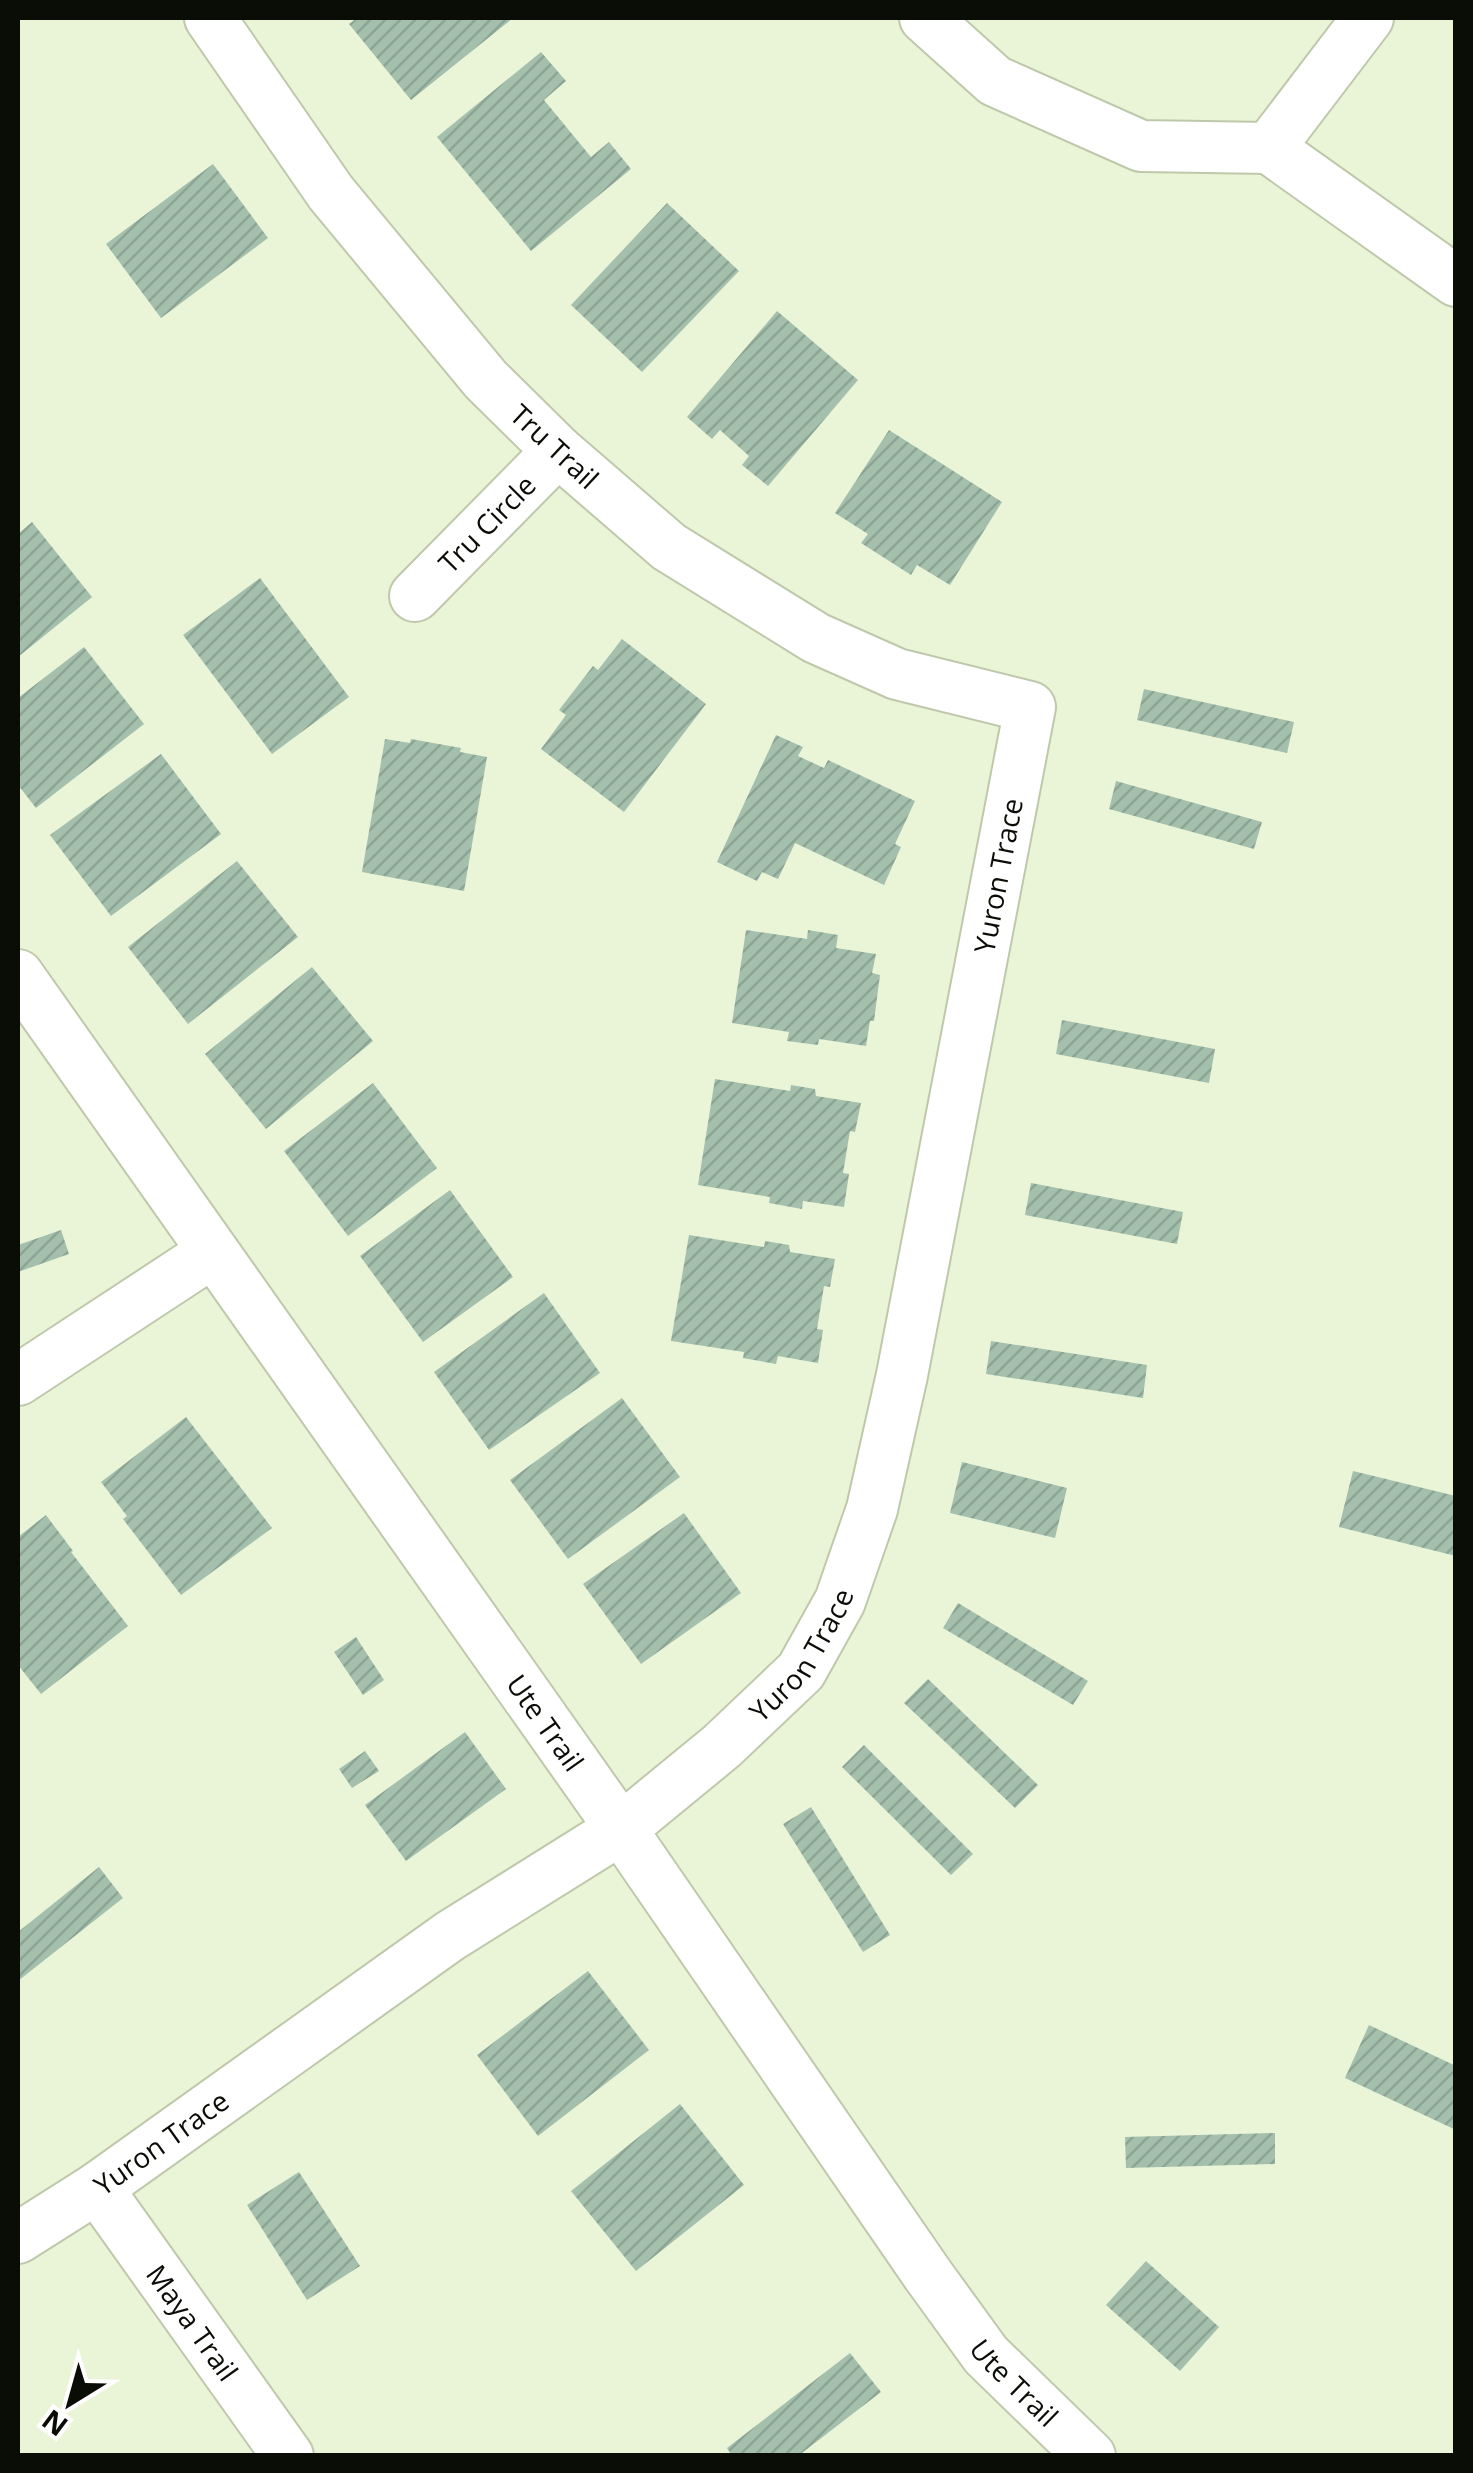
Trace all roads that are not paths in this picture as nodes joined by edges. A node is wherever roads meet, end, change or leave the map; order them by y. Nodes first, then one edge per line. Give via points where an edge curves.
1 (210, 18) edge
2 (925, 18) edge
3 (1368, 18) edge
4 (1269, 148) junction
5 (1456, 281) edge
6 (558, 451) junction
7 (415, 596) dead end
8 (1030, 707) joint
9 (18, 976) edge
10 (213, 1252) junction
11 (18, 1380) edge
12 (622, 1829) junction
13 (97, 2188) junction
14 (18, 2238) edge
15 (288, 2456) edge
16 (1090, 2456) edge

1 - 6 street, Tru Trail via 332,194 486,380
2 - 4 street via 994,81 1141,146
3 - 4 street
4 - 5 street
6 - 7 street, Tru Circle
6 - 8 street, Tru Trail via 669,547 816,638 897,674
8 - 12 street, Yuron Trace via 902,1375 872,1509 840,1601 801,1670
9 - 10 street, Ute Trail
10 - 11 street
10 - 12 street, Ute Trail
12 - 13 street, Yuron Trace via 450,1936
12 - 16 street, Ute Trail via 986,2355
13 - 14 street, Yuron Trace
13 - 15 street, Maya Trail

